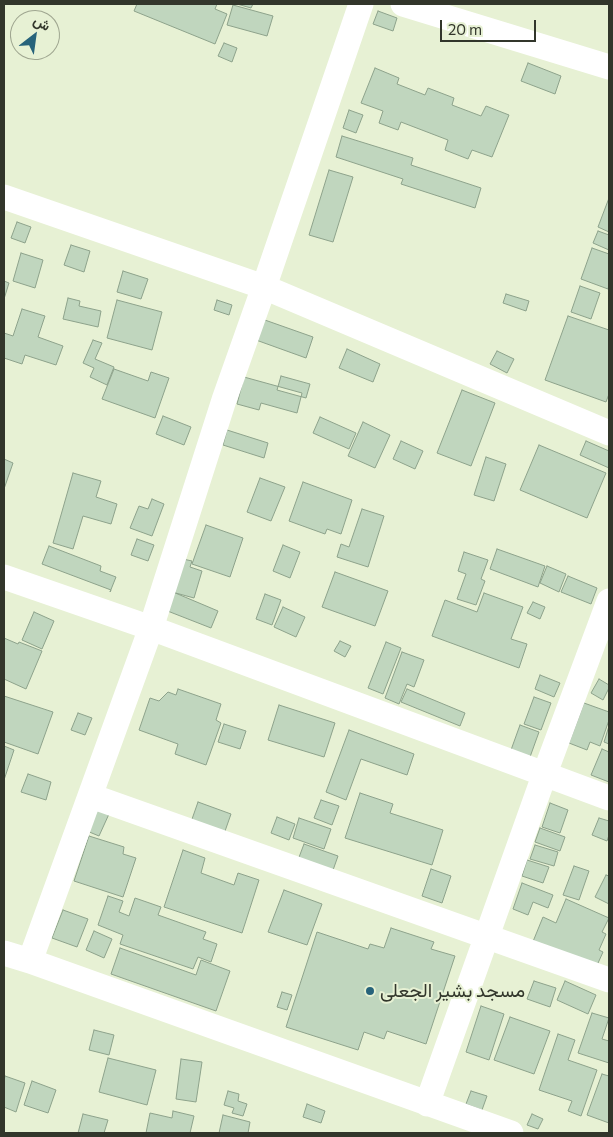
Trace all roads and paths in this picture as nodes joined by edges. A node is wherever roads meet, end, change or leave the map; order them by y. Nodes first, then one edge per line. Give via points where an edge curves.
1 (361, 4) edge
2 (403, 4) edge
3 (609, 67) edge
4 (4, 197) edge
5 (264, 287) junction
6 (609, 433) edge
7 (4, 577) edge
8 (609, 601) edge
9 (151, 628) junction
10 (544, 772) junction
11 (91, 796) junction
12 (609, 798) edge
13 (487, 936) junction
14 (4, 953) edge
15 (30, 961) junction
16 (609, 980) edge
17 (427, 1104) junction
18 (510, 1133) edge

1 - 5 street
2 - 3 street
4 - 5 street
5 - 6 street
5 - 9 street
7 - 9 street
8 - 10 street
9 - 10 street
9 - 11 street
10 - 12 street
10 - 13 street
11 - 13 street
11 - 15 street
13 - 16 street
13 - 17 street
14 - 15 street
15 - 17 street
17 - 18 street

